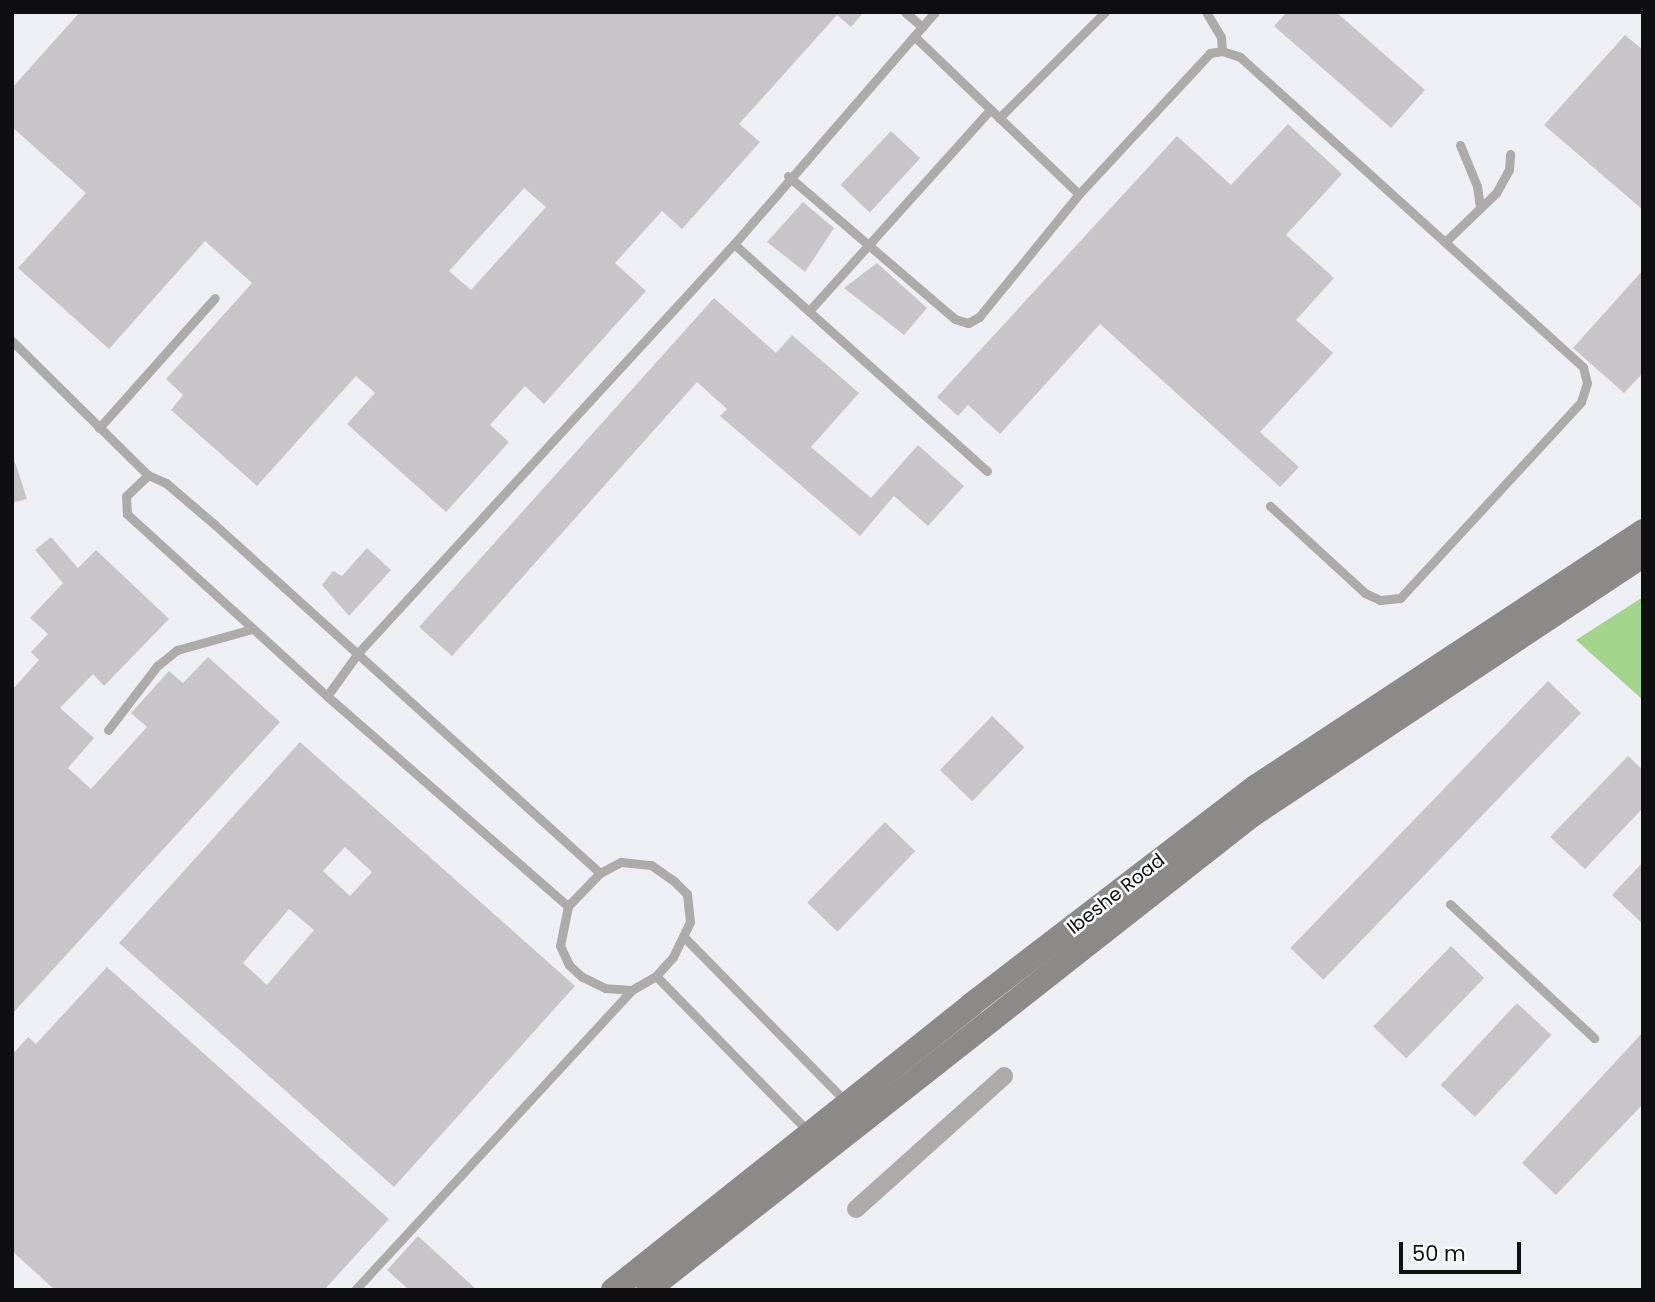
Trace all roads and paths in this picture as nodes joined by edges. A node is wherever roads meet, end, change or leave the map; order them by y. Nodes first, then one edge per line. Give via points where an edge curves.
1 (905, 12) edge
2 (935, 12) edge
3 (1105, 12) edge
4 (1206, 12) edge
5 (922, 27) junction
6 (914, 36) junction
7 (1222, 51) junction
8 (989, 110) junction
9 (999, 118) junction
10 (1460, 145) dead end
11 (1510, 154) dead end
12 (788, 176) junction
13 (1079, 194) junction
14 (1480, 207) junction
15 (1445, 242) junction
16 (734, 244) junction
17 (868, 244) junction
18 (215, 298) dead end
19 (809, 311) junction
20 (12, 341) edge
21 (99, 428) junction
22 (986, 471) dead end
23 (148, 474) junction
24 (1269, 506) dead end
25 (1643, 531) edge
26 (1643, 555) edge
27 (252, 629) junction
28 (358, 653) junction
29 (327, 696) junction
30 (108, 730) dead end
31 (600, 873) junction
32 (1450, 904) dead end
33 (568, 906) junction
34 (685, 938) junction
35 (656, 976) junction
36 (632, 990) junction
37 (1594, 1038) dead end
38 (1004, 1076) dead end
39 (847, 1103) junction
40 (809, 1132) junction
41 (856, 1209) dead end
42 (355, 1290) edge
43 (613, 1290) edge
44 (648, 1290) edge

1 - 5 lane
2 - 5 lane
3 - 9 lane
4 - 7 lane via 1221,37
5 - 6 lane
6 - 8 lane
6 - 12 lane
7 - 13 lane via 1210,53
7 - 15 lane via 1240,57
8 - 9 lane
8 - 17 lane
9 - 13 lane
10 - 14 lane
11 - 14 lane via 1509,170
12 - 16 lane
12 - 17 lane
13 - 17 lane via 979,317 968,323 955,319
14 - 15 lane
15 - 24 lane via 1583,367 1587,383 1581,402 1400,598 1380,600 1365,593
16 - 19 lane
16 - 28 lane
17 - 19 lane
18 - 21 lane
19 - 22 lane
20 - 21 lane
21 - 23 lane
23 - 27 lane via 126,496 127,514
23 - 28 lane via 166,483
25 - 39 main road, Ibeshe Road via 1255,787
26 - 44 main road, Ibeshe Road via 1251,816
27 - 29 lane
27 - 30 lane via 177,650 157,666
28 - 29 lane
28 - 31 lane
29 - 33 lane
31 - 33 lane
31 - 34 lane via 621,862 651,864 674,881 687,894 690,922
32 - 37 lane
33 - 36 lane via 560,946 569,965 605,988
34 - 35 lane
34 - 39 lane
35 - 36 lane
35 - 40 lane
36 - 42 lane
38 - 41 street
39 - 40 main road, Ibeshe Road
40 - 43 main road, Ibeshe Road

